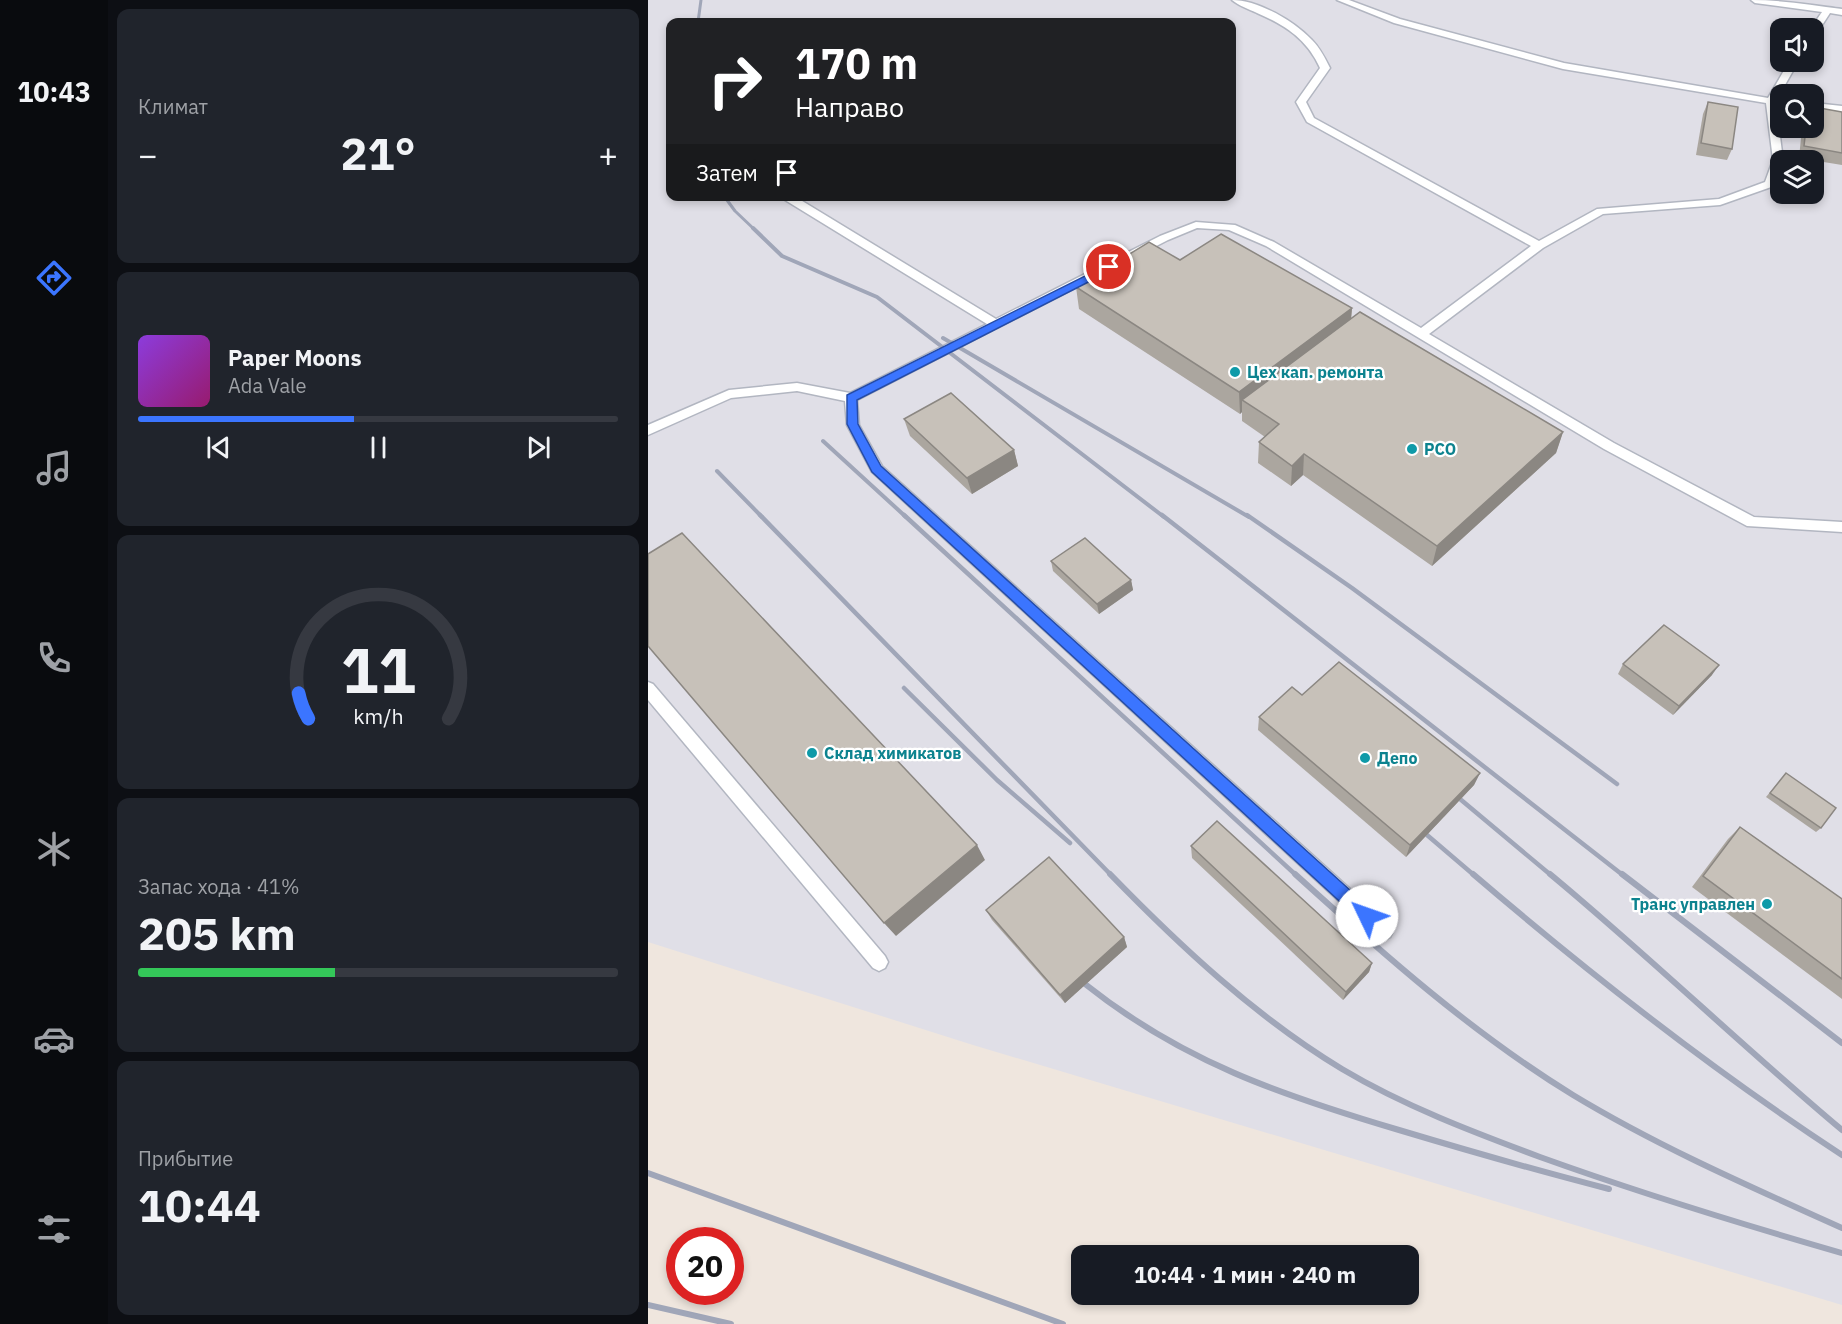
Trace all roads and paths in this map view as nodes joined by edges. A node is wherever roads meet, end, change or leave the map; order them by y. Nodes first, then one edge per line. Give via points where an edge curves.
1 (1236, 0) edge
2 (1341, 0) edge
3 (1755, 0) edge
4 (1777, 1) edge
5 (1828, 9) junction
6 (1842, 12) edge
7 (1822, 18) edge
8 (1770, 101) edge
9 (1824, 107) edge
10 (1842, 109) edge
11 (1777, 138) edge
12 (794, 201) edge
13 (1539, 246) junction
14 (996, 324) junction
15 (1421, 334) junction
16 (851, 398) junction
17 (648, 430) edge
18 (1842, 527) edge
19 (648, 689) edge
20 (1384, 931) dead end
21 (879, 962) dead end

1 - 13 lane via 1305,36 1319,52 1325,69 1302,102 1310,120
2 - 8 lane via 1397,21 1563,66
3 - 4 lane
4 - 5 lane
5 - 6 lane
5 - 7 lane
9 - 10 lane
11 - 13 lane via 1778,160 1770,184 1720,202 1601,211
12 - 14 lane
13 - 15 lane
14 - 15 lane via 1164,237 1196,225 1231,227 1270,244
14 - 16 lane
15 - 18 lane via 1609,446 1752,522
16 - 17 lane via 797,387 729,394
16 - 20 lane via 853,424 877,469
19 - 21 lane

